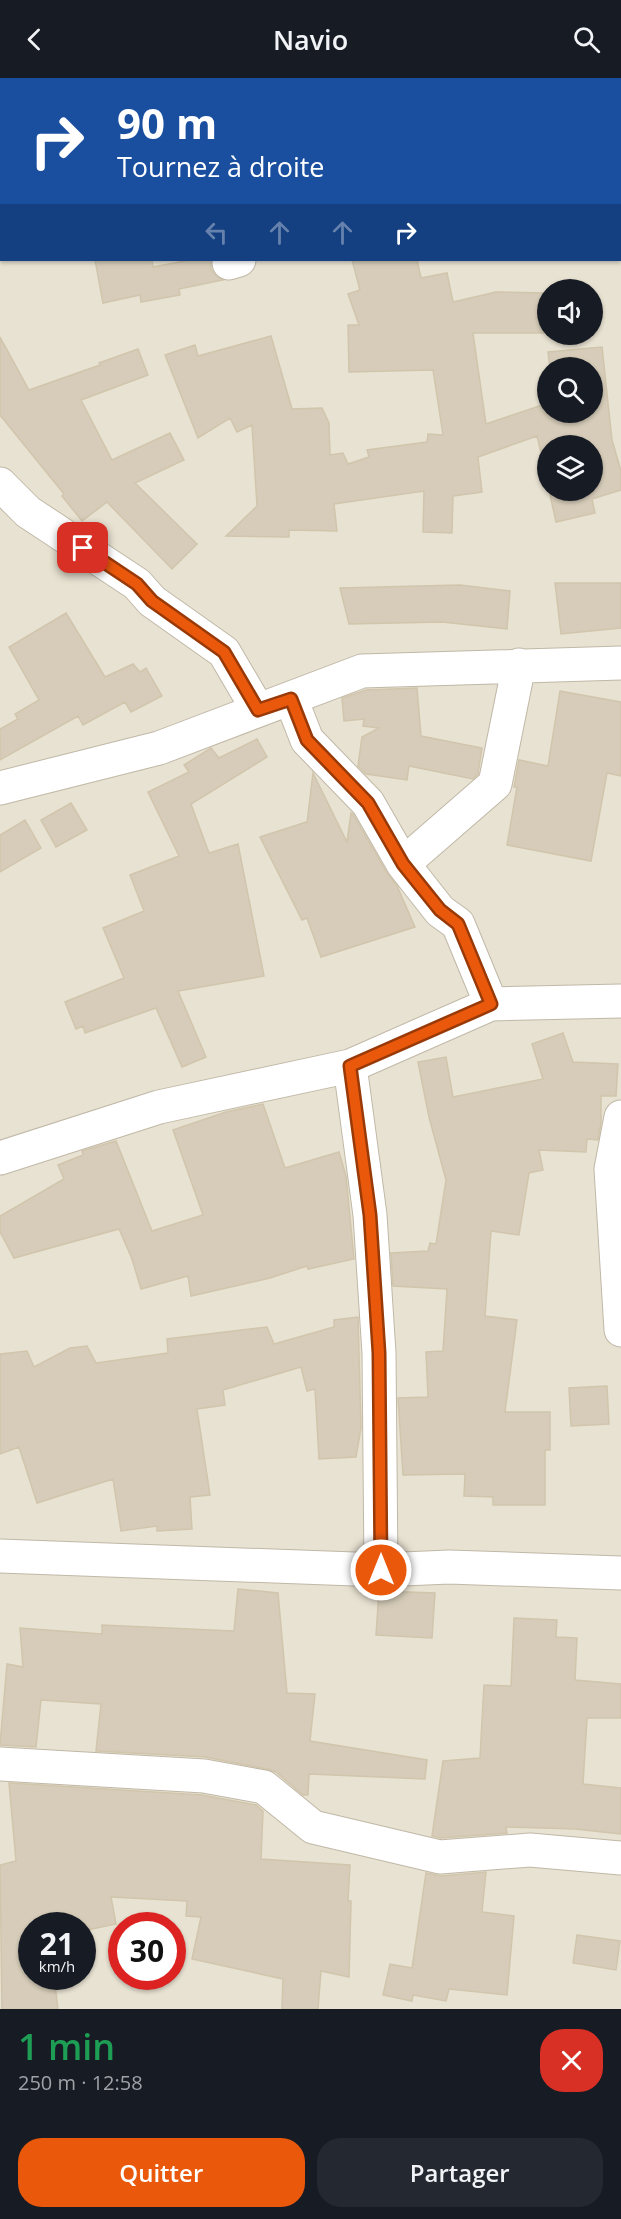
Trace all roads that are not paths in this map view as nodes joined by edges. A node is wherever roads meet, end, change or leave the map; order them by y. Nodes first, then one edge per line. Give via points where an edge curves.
1 (0, 484) edge
2 (621, 663) edge
3 (519, 665) junction
4 (291, 699) junction
5 (258, 710) junction
6 (0, 788) edge
7 (403, 864) junction
8 (621, 1001) edge
9 (491, 1004) junction
10 (350, 1066) junction
11 (621, 1117) edge
12 (0, 1158) edge
13 (621, 1330) edge
14 (0, 1556) edge
15 (381, 1570) junction
16 (621, 1573) edge
17 (0, 1764) edge
18 (621, 1858) edge

1 - 5 street via 28,512 137,584 152,601 224,652
2 - 3 street
3 - 4 street via 362,671
3 - 7 street via 495,784
4 - 5 street
4 - 7 street via 307,740 368,803
5 - 6 street via 159,748
7 - 9 street via 440,910 458,924
8 - 9 street
9 - 10 street
10 - 12 street via 159,1107
10 - 15 street via 370,1215 379,1353
11 - 13 street via 611,1169
14 - 15 street
15 - 16 street via 449,1567
17 - 18 street via 204,1776 264,1787 313,1827 440,1857 530,1850

